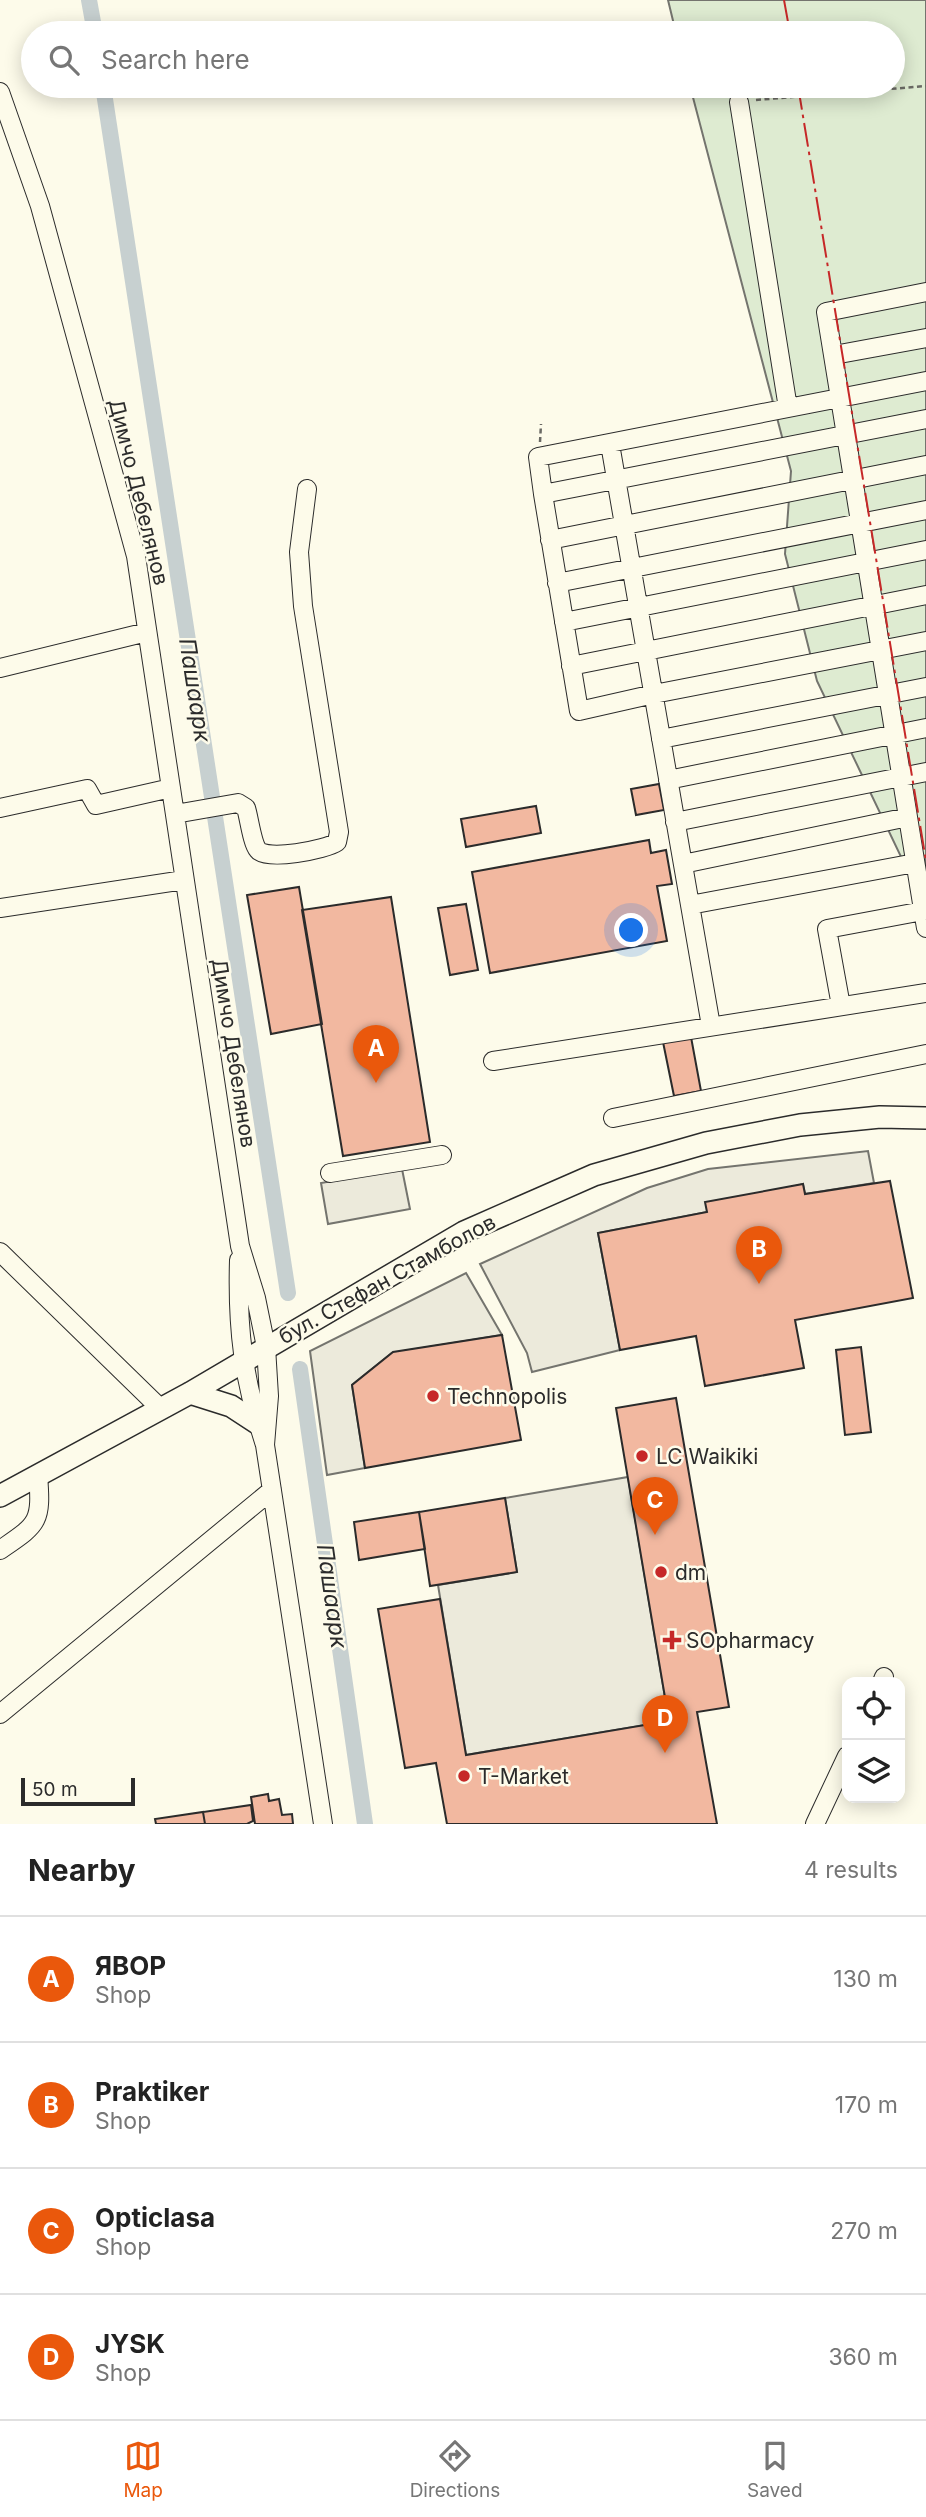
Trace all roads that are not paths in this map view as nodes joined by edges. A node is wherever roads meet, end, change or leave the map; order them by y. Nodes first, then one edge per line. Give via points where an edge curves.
1 (0, 92) edge
2 (738, 102) road end
3 (926, 292) edge
4 (926, 338) edge
5 (834, 355) junction
6 (926, 381) edge
7 (840, 398) junction
8 (788, 408) junction
9 (926, 419) edge
10 (846, 434) junction
11 (610, 444) junction
12 (926, 465) edge
13 (616, 479) junction
14 (853, 480) junction
15 (307, 489) dead end
16 (543, 494) junction
17 (926, 510) edge
18 (860, 522) junction
19 (624, 524) junction
20 (550, 540) junction
21 (926, 550) edge
22 (867, 562) junction
23 (632, 569) junction
24 (557, 583) junction
25 (926, 595) edge
26 (874, 605) junction
27 (639, 608) junction
28 (564, 622) junction
29 (147, 632) junction
30 (926, 641) edge
31 (646, 650) junction
32 (881, 650) junction
33 (571, 666) junction
34 (0, 668) edge
35 (926, 687) edge
36 (654, 694) junction
37 (887, 695) junction
38 (926, 729) edge
39 (895, 735) junction
40 (661, 739) junction
41 (926, 772) edge
42 (902, 777) junction
43 (668, 780) junction
44 (171, 788) junction
45 (0, 807) edge
46 (174, 814) junction
47 (675, 822) junction
48 (915, 827) edge
49 (915, 863) junction
50 (683, 864) junction
51 (184, 880) junction
52 (690, 905) junction
53 (0, 908) edge
54 (925, 919) edge
55 (926, 993) edge
56 (841, 1006) junction
57 (711, 1026) junction
58 (926, 1054) edge
59 (493, 1061) dead end
60 (613, 1118) dead end
61 (926, 1118) edge
62 (442, 1155) dead end
63 (330, 1173) dead end
64 (240, 1246) junction
65 (0, 1252) edge
66 (266, 1347) junction
67 (243, 1361) junction
68 (190, 1393) junction
69 (160, 1408) junction
70 (257, 1423) junction
71 (265, 1445) junction
72 (38, 1475) junction
73 (272, 1490) junction
74 (0, 1496) edge
75 (0, 1550) edge
76 (0, 1714) edge
77 (842, 1767) edge
78 (323, 1824) edge
79 (816, 1824) edge

1 - 29 street, Димчо Дебелянов via 40,206 136,556
2 - 8 street
3 - 5 street via 826,312
4 - 5 street
5 - 7 street
6 - 7 street
7 - 8 street
7 - 10 street
8 - 11 street
9 - 10 street
10 - 13 street
10 - 14 street
11 - 13 street
11 - 16 street via 538,457
12 - 14 street
13 - 16 street
13 - 19 street
14 - 18 street
14 - 19 street
15 - 46 street via 299,552 303,606 337,842 329,848 264,854 257,849 246,807 238,803
16 - 20 street
17 - 18 street
18 - 22 street
18 - 23 street
19 - 20 street
19 - 23 street
20 - 24 street
21 - 22 street
22 - 26 street
22 - 27 street
23 - 24 street
23 - 27 street
24 - 28 street
25 - 26 street
26 - 31 street
26 - 32 street
27 - 28 street
27 - 31 street
28 - 33 street
29 - 34 street
29 - 44 street, Димчо Дебелянов
30 - 32 street
31 - 33 street
31 - 36 street
32 - 36 street
32 - 37 street
33 - 36 street via 579,711
35 - 37 street
36 - 40 street
37 - 39 street
37 - 40 street
38 - 39 street
39 - 42 street
39 - 43 street
40 - 43 street
41 - 42 street
42 - 47 street
42 - 48 street
43 - 47 street
44 - 45 street via 96,805 87,789
44 - 46 street, Димчо Дебелянов
46 - 51 street, Димчо Дебелянов
47 - 50 street
48 - 49 street
48 - 50 street
49 - 52 street
49 - 54 street
50 - 52 street
51 - 53 street
51 - 64 street, Димчо Дебелянов
52 - 57 street
54 - 56 street via 828,929
55 - 56 street
56 - 57 street
57 - 59 street
58 - 60 street
61 - 66 main road, бул. Стефан Стамболов via 880,1117 800,1125 706,1143 594,1175 464,1232
62 - 63 street
64 - 66 street, Димчо Дебелянов
64 - 67 street, Димчо Дебелянов via 237,1310
65 - 69 street
66 - 67 main road, бул. Стефан Стамболов
66 - 71 street, Димчо Дебелянов
67 - 68 main road, бул. Стефан Стамболов
67 - 70 street, Димчо Дебелянов
68 - 69 main road, бул. Стефан Стамболов
68 - 70 main road via 231,1406
69 - 72 main road, бул. Стефан Стамболов
70 - 71 street, Димчо Дебелянов
71 - 73 street
72 - 74 main road, бул. Стефан Стамболов
72 - 75 street via 38,1517 29,1530
73 - 76 street
73 - 78 street
77 - 79 street

